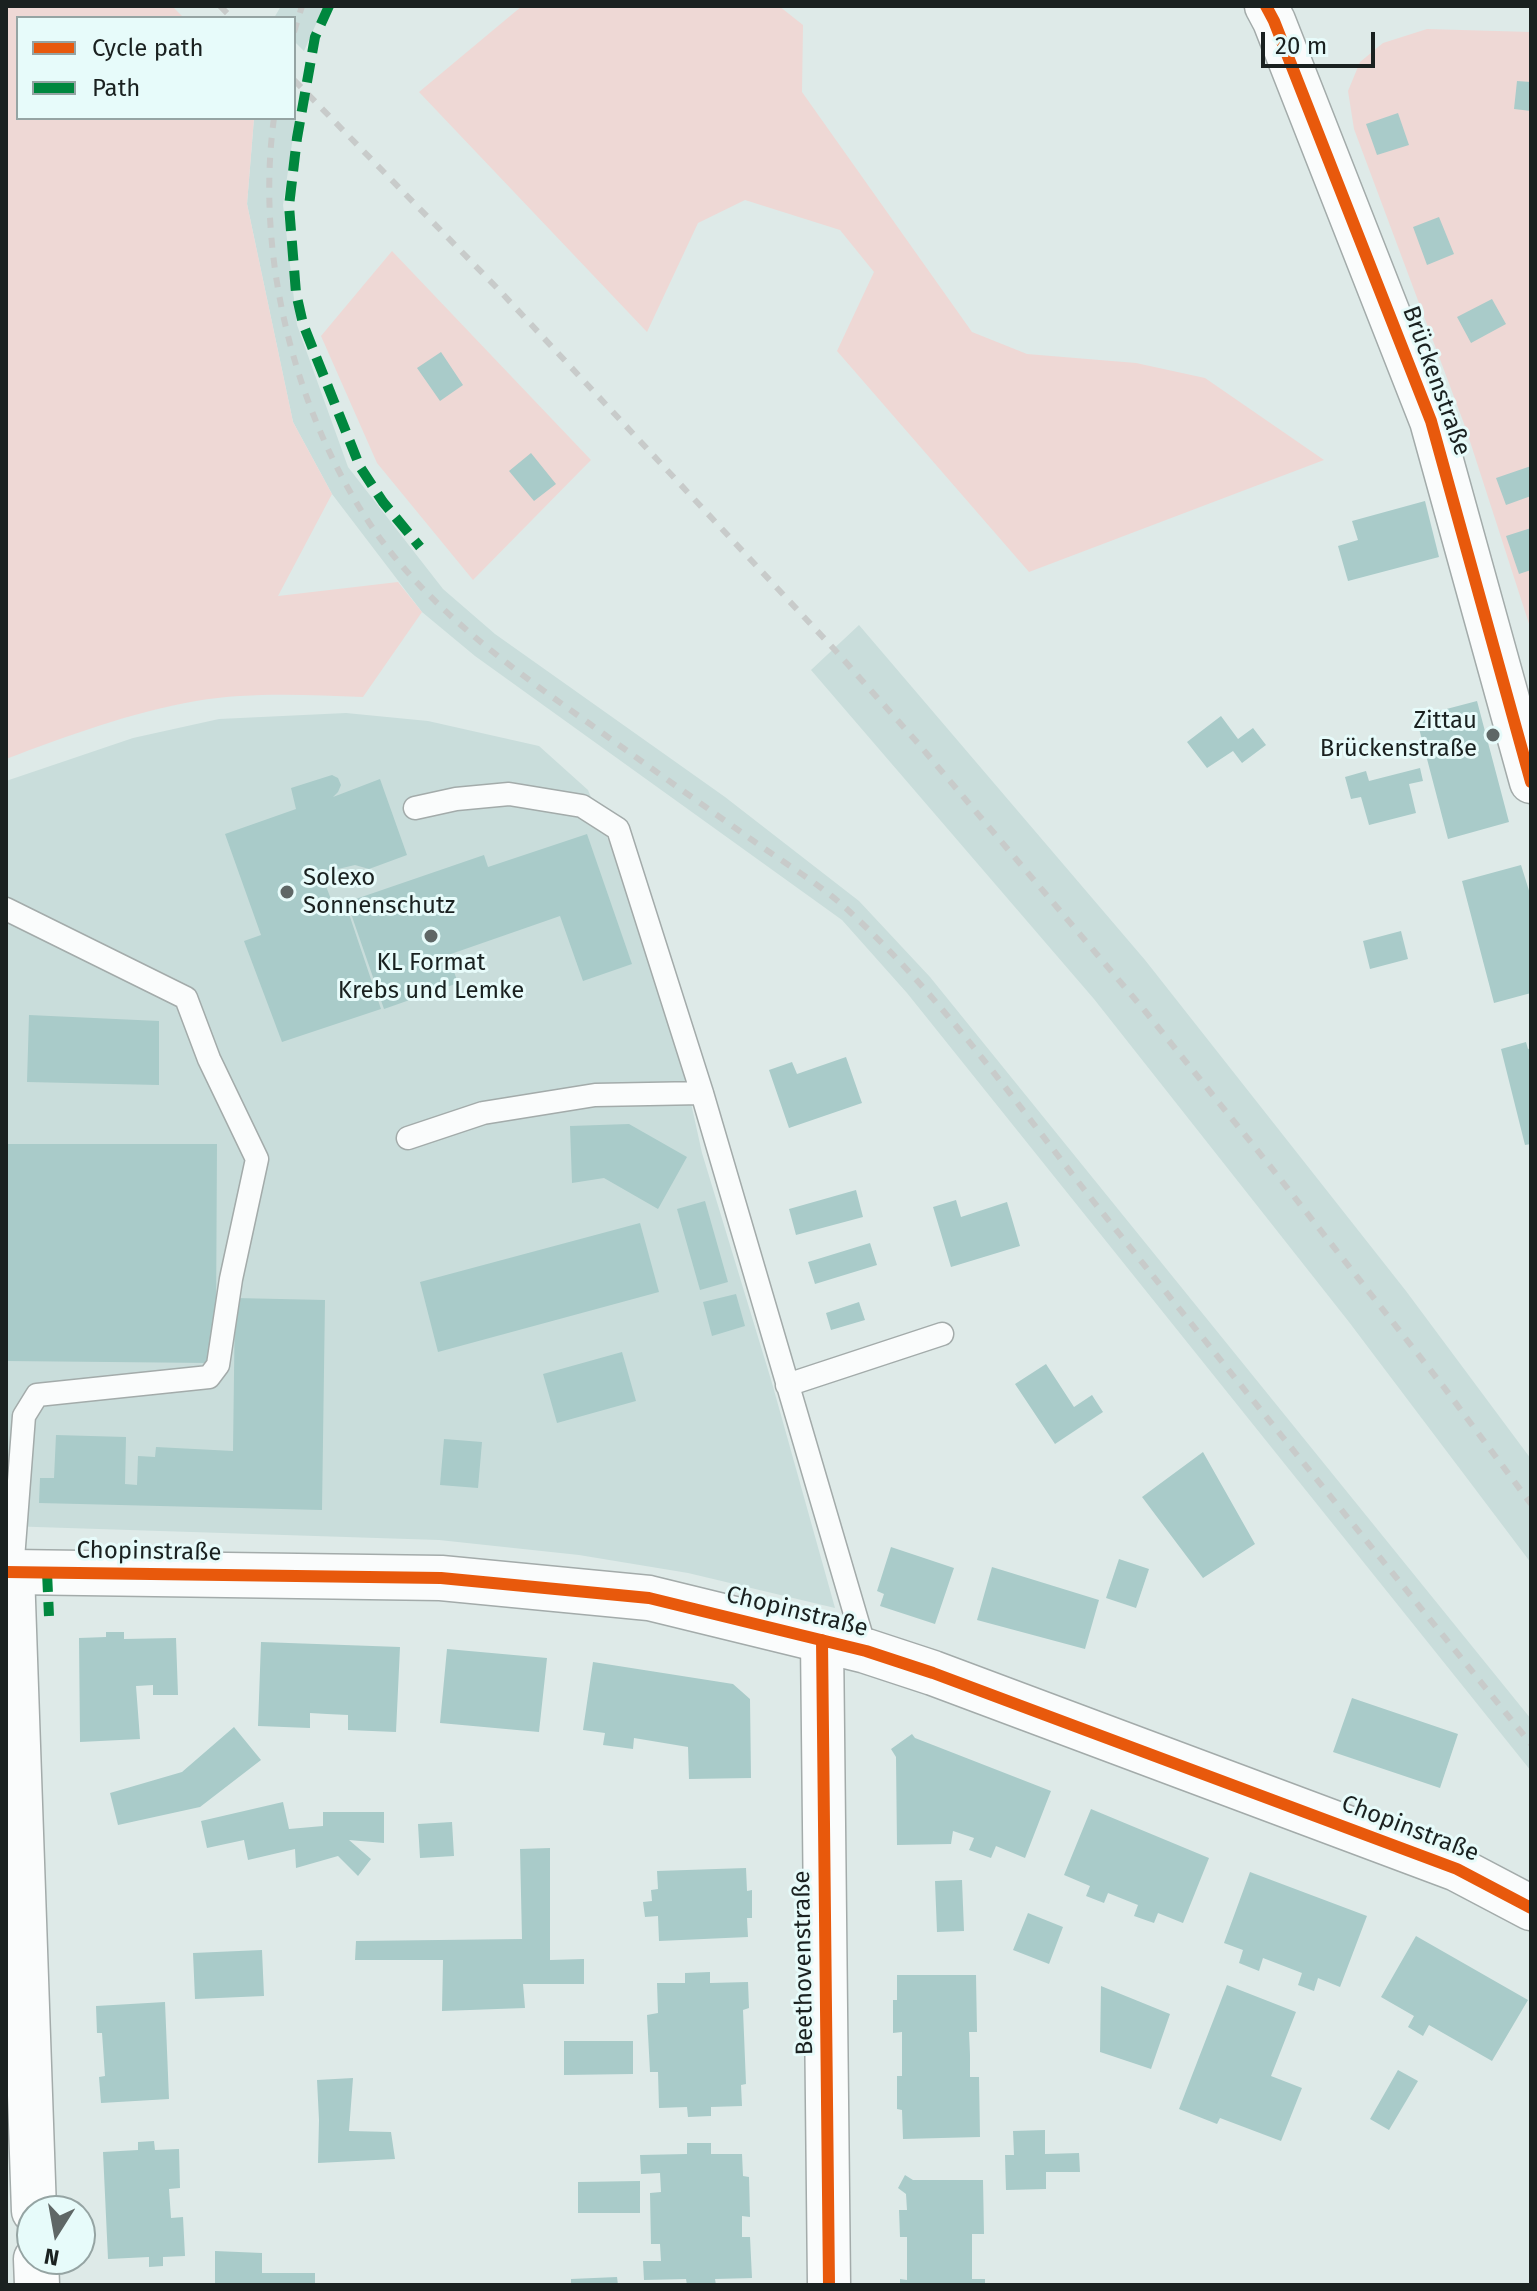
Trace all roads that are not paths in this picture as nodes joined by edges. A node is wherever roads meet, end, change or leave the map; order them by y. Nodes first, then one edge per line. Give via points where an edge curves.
1 (1278, 11) edge
2 (1531, 782) edge
3 (415, 808) dead end
4 (6, 909) edge
5 (702, 1093) junction
6 (408, 1138) dead end
7 (942, 1334) dead end
8 (787, 1385) junction
9 (9, 1572) edge
10 (822, 1640) junction
11 (866, 1651) junction
12 (1531, 1908) edge
13 (33, 2195) edge
14 (829, 2285) edge

1 - 2 street, Brückenstraße via 1431,421
3 - 5 lane, Chopinstraße via 509,794 582,806 618,829
4 - 9 lane via 186,998 257,1159 218,1365 209,1377 37,1395 24,1416
5 - 6 lane via 595,1095 483,1113
5 - 8 lane, Chopinstraße
7 - 8 lane
8 - 11 lane, Chopinstraße
9 - 10 street, Chopinstraße via 441,1578 649,1598
9 - 13 street
10 - 11 street, Chopinstraße
10 - 14 street, Beethovenstraße
11 - 12 street, Chopinstraße via 1457,1869

